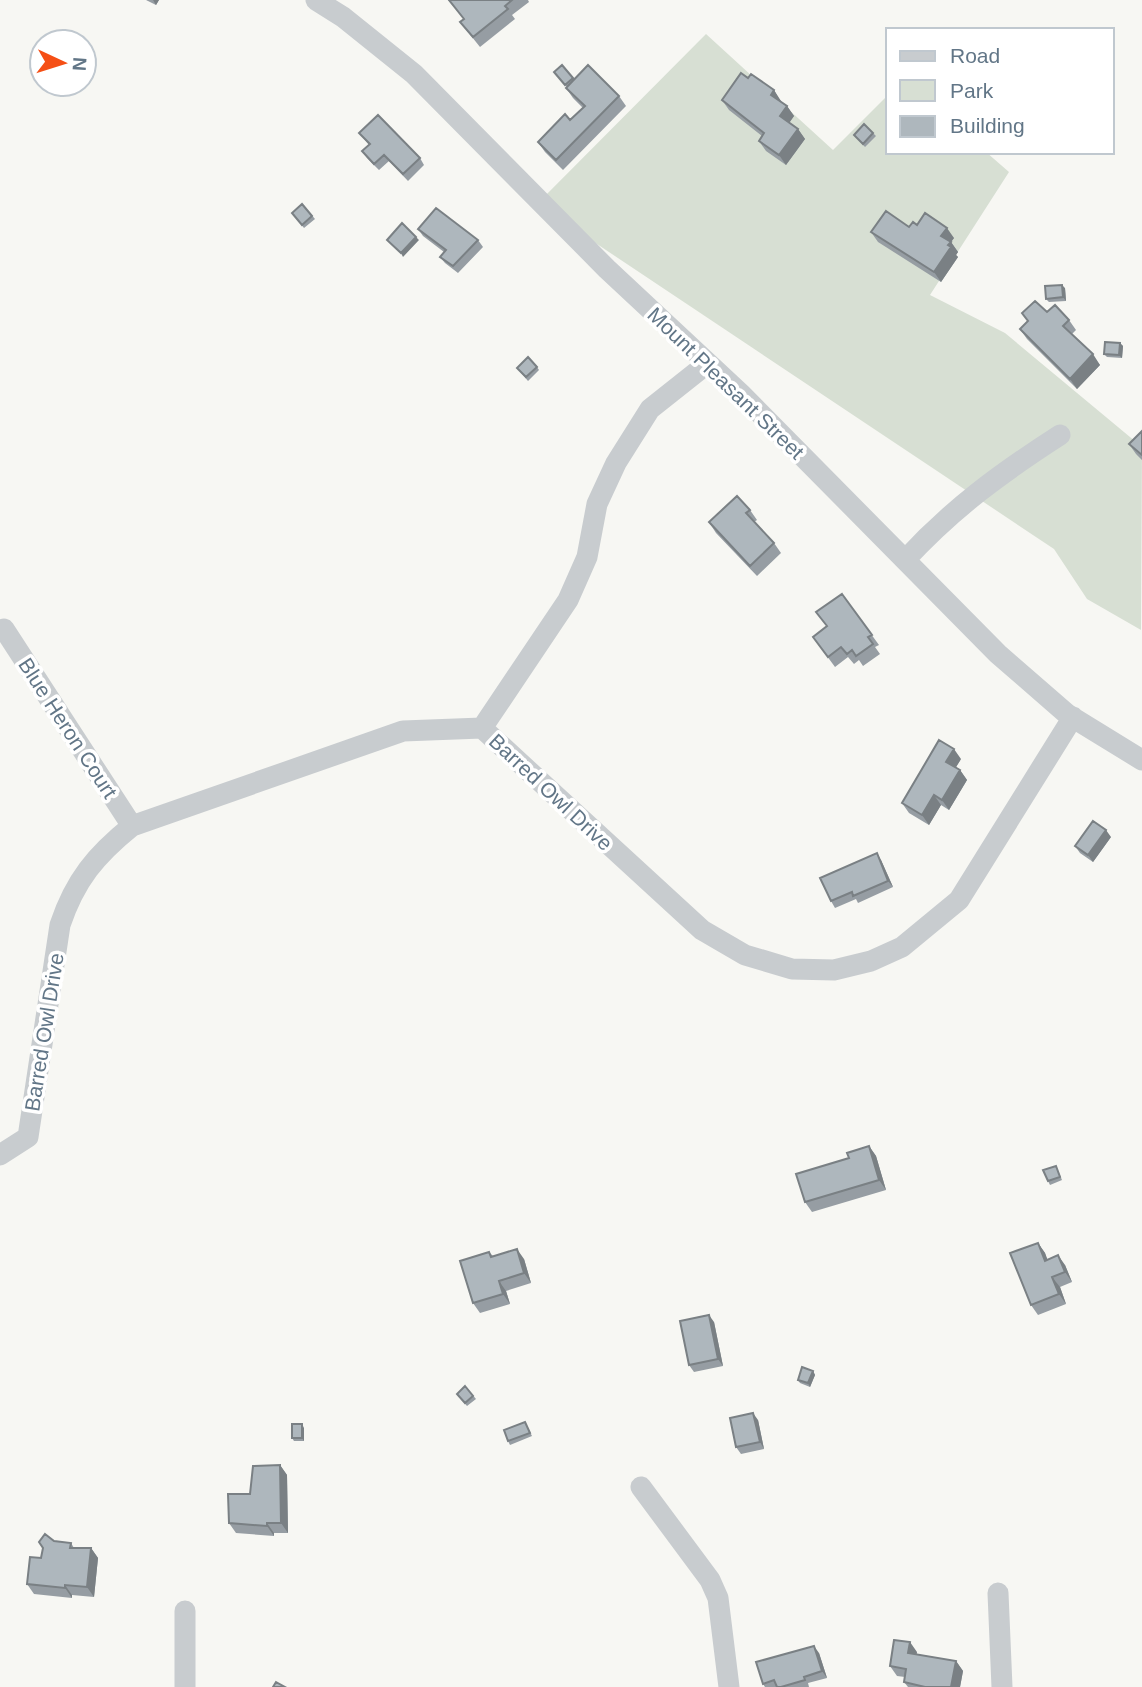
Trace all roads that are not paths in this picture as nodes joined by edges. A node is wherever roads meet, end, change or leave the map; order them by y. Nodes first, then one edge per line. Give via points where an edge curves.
1 (316, 0) edge
2 (708, 363) junction
3 (1060, 435) dead end
4 (905, 560) junction
5 (4, 629) dead end
6 (1073, 718) junction
7 (482, 728) junction
8 (1142, 760) edge
9 (132, 826) junction
10 (0, 1155) edge
11 (641, 1487) dead end
12 (998, 1593) dead end
13 (185, 1611) dead end
14 (185, 1687) edge
15 (729, 1687) edge
16 (1002, 1687) edge

1 - 2 street, Mount Pleasant Street via 414,74
2 - 4 street, Mount Pleasant Street
2 - 7 street via 650,410 616,463 597,504 587,557 568,600
3 - 4 street via 991,480
4 - 6 street, Mount Pleasant Street via 998,654
5 - 9 street, Blue Heron Court
6 - 7 street, Barred Owl Drive via 959,900 902,947 834,970 792,969 745,955 702,930
6 - 8 street, Mount Pleasant Street
7 - 9 street, Barred Owl Drive via 403,731
9 - 10 street, Barred Owl Drive via 101,851 66,908 28,1137
11 - 15 street via 710,1580 718,1598
12 - 16 street
13 - 14 street

